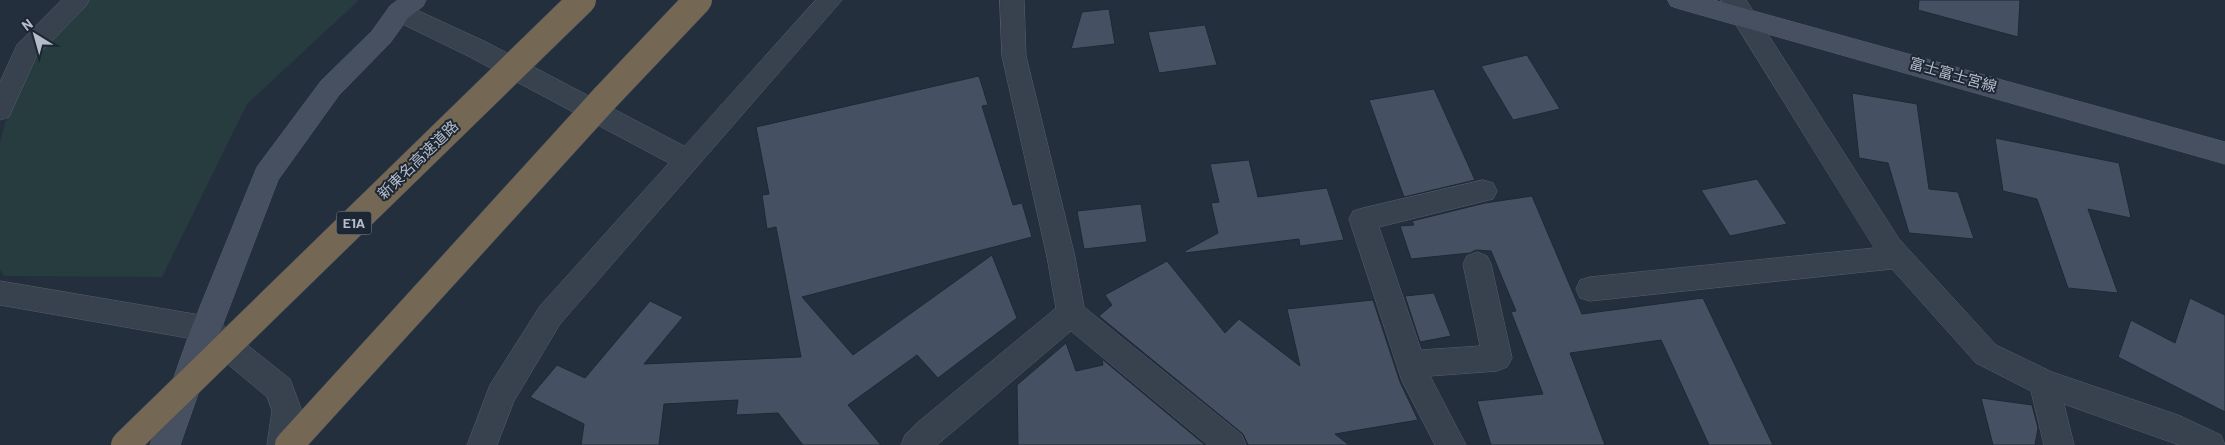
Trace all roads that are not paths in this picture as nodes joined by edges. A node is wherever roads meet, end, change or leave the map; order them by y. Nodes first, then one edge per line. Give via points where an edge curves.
1 (77, 0) edge
2 (582, 0) edge
3 (698, 0) edge
4 (830, 0) edge
5 (1012, 0) edge
6 (1680, 0) edge
7 (406, 6) edge
8 (1739, 8) edge
9 (0, 110) edge
10 (2225, 152) edge
11 (688, 161) junction
12 (1484, 191) dead end
13 (1898, 257) junction
14 (1477, 264) dead end
15 (1590, 289) dead end
16 (0, 294) edge
17 (1072, 313) junction
18 (206, 329) junction
19 (1412, 364) junction
20 (2044, 383) junction
21 (125, 445) edge
22 (165, 445) edge
23 (282, 445) edge
24 (289, 445) edge
25 (482, 445) edge
26 (916, 445) edge
27 (1231, 445) edge
28 (1451, 445) edge
29 (2059, 445) edge
30 (2210, 445) edge

1 - 9 street via 26,52
2 - 21 highway, 新東名高速道路 / E1A, bridge
3 - 24 highway, bridge via 604,98
4 - 11 street
5 - 17 street via 1014,56
6 - 8 main road, 富士富士宮線
7 - 11 street via 477,49
7 - 18 main road via 382,37 330,88 266,175
8 - 10 main road, 富士富士宮線
8 - 13 street via 1888,247
11 - 25 street via 550,315 500,395
12 - 19 street via 1363,219
13 - 15 street
13 - 20 street via 1986,354
14 - 19 street via 1497,358
16 - 18 street
17 - 26 street
17 - 27 street
18 - 22 main road
18 - 23 street via 279,389 287,411
19 - 28 street via 1417,381
20 - 29 street
20 - 30 street via 2178,429

